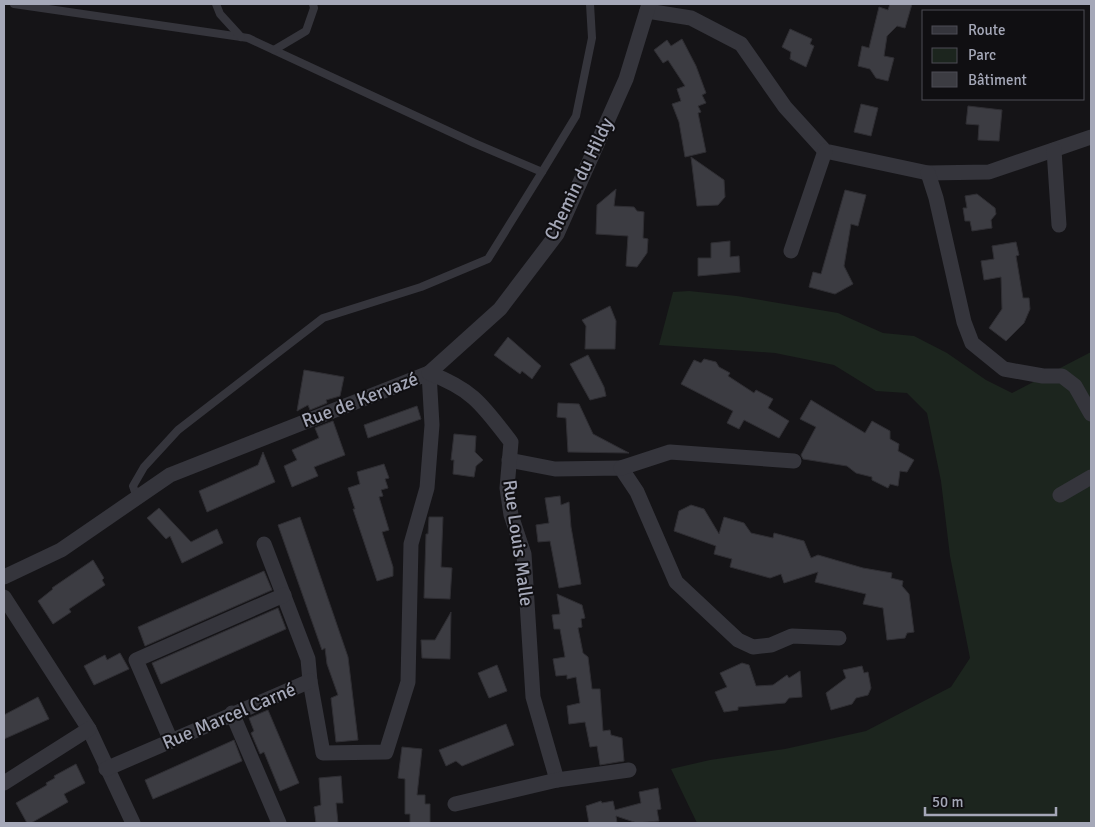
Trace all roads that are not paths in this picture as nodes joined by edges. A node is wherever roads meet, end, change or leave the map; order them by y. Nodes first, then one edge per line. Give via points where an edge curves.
1 (14, 4) edge
2 (216, 4) edge
3 (313, 4) edge
4 (590, 4) edge
5 (648, 8) edge
6 (242, 38) junction
7 (274, 50) junction
8 (1091, 137) edge
9 (1054, 150) junction
10 (824, 151) junction
11 (542, 172) junction
12 (928, 173) junction
13 (1059, 225) dead end
14 (791, 251) dead end
15 (429, 374) junction
16 (1091, 414) edge
17 (509, 460) junction
18 (794, 461) dead end
19 (621, 468) junction
20 (1091, 477) edge
21 (1060, 495) dead end
22 (137, 498) junction
23 (264, 544) dead end
24 (4, 578) edge
25 (284, 595) junction
26 (4, 597) edge
27 (839, 638) dead end
28 (310, 681) junction
29 (232, 713) junction
30 (89, 729) junction
31 (171, 741) junction
32 (386, 752) joint
33 (106, 769) junction
34 (629, 770) dead end
35 (557, 780) junction
36 (4, 783) edge
37 (455, 804) dead end
38 (133, 823) edge
39 (279, 823) edge

1 - 6 lane
2 - 6 lane via 220,14
3 - 7 lane via 306,31
4 - 11 lane via 592,38 576,116
5 - 10 street via 691,18 741,44 785,107
5 - 15 street, Chemin du Hildy via 626,78 557,234 500,309
6 - 7 lane
7 - 11 lane
8 - 9 street
9 - 12 street via 989,172
9 - 13 street
10 - 12 street
10 - 14 street
11 - 22 lane via 488,259 422,287 323,318 178,430 144,467 133,486
12 - 16 street via 972,343 1004,369 1062,376 1075,386
15 - 17 street, Rue Louis Malle via 451,382 479,400 511,442
15 - 22 street, Rue de Kervazé via 170,475
15 - 32 street, Rue de Kervazé via 432,434 428,488 411,544 408,682
17 - 19 street via 556,469
17 - 35 street, Rue Louis Malle via 507,488 511,515 524,554 533,697
18 - 19 street via 670,452
19 - 27 street via 638,492 676,582 738,640 753,647 771,645 792,636
20 - 21 street
22 - 24 street, Rue de Kervazé via 61,550
23 - 25 street
25 - 28 street via 308,659
25 - 31 street via 136,660
26 - 30 street
28 - 29 street, Rue Marcel Carné
28 - 32 street, Rue Marcel Carné via 323,753
29 - 31 street, Rue Marcel Carné
29 - 39 street
30 - 33 street
30 - 36 street
31 - 33 street, Rue Marcel Carné
33 - 38 street
34 - 35 street
35 - 37 street

